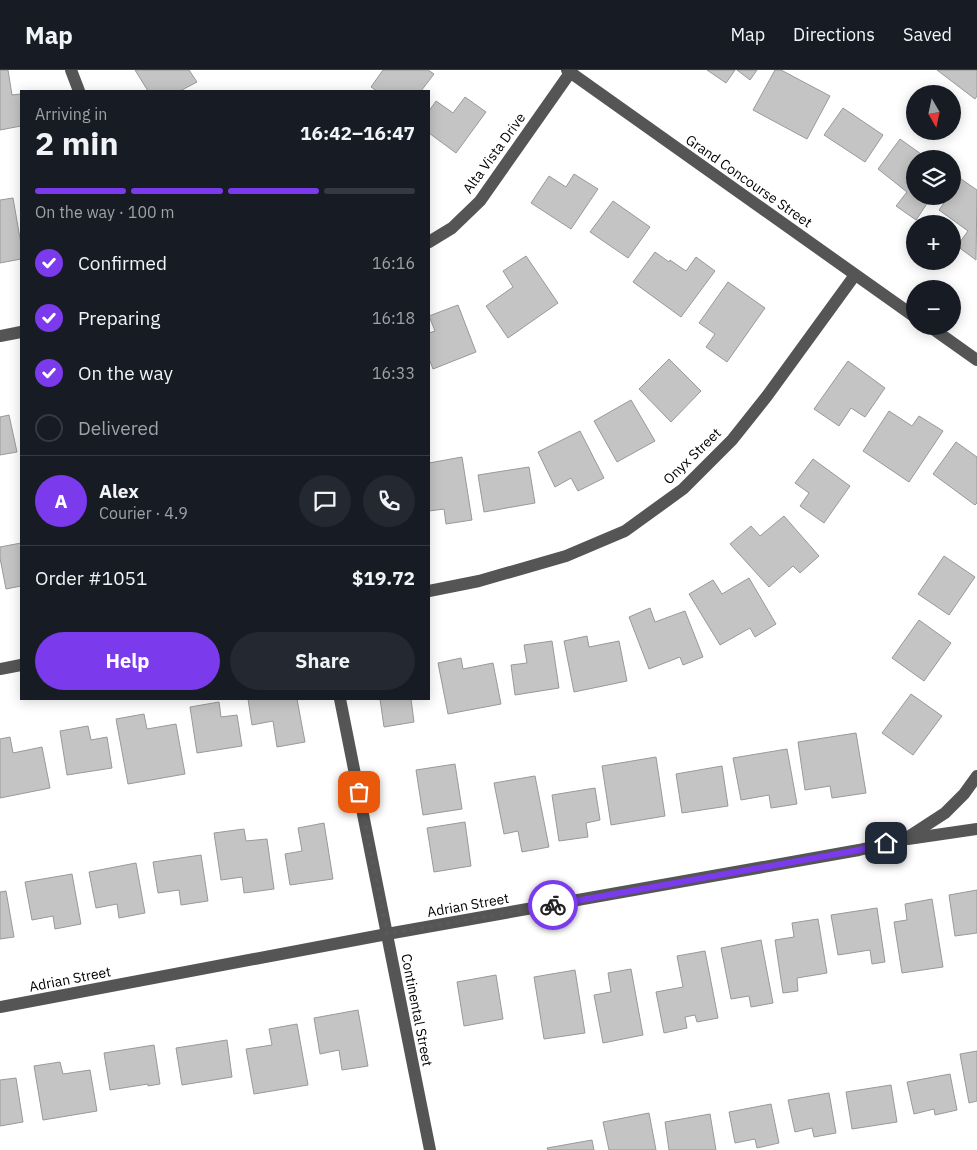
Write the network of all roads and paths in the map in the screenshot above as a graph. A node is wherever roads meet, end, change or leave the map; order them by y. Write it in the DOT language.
graph roads {
  1 [pos="71,70"];
  2 [pos="569,71"];
  3 [pos="79,90"];
  4 [pos="430,241"];
  5 [pos="855,274"];
  6 [pos="906,310"];
  7 [pos="20,332"];
  8 [pos="942,335"];
  9 [pos="0,336"];
  10 [pos="977,360"];
  11 [pos="430,591"];
  12 [pos="20,665"];
  13 [pos="0,669"];
  14 [pos="340,700"];
  15 [pos="977,776"];
  16 [pos="977,829"];
  17 [pos="906,839"];
  18 [pos="387,934"];
  19 [pos="0,1007"];
  20 [pos="430,1150"];
  1 -- 3 [label="street"];
  2 -- 4 [label="street, Alta Vista Drive"];
  2 -- 5 [label="street, Grand Concourse Street"];
  5 -- 6 [label="street, Grand Concourse Street"];
  5 -- 11 [label="street, Onyx Street"];
  7 -- 9 [label="street"];
  8 -- 10 [label="street"];
  12 -- 13 [label="street"];
  14 -- 18 [label="street, Continental Street"];
  15 -- 17 [label="street, Adrian Street"];
  16 -- 17 [label="street"];
  17 -- 18 [label="street, Adrian Street"];
  18 -- 19 [label="street, Adrian Street"];
  18 -- 20 [label="street, Continental Street"];
}
